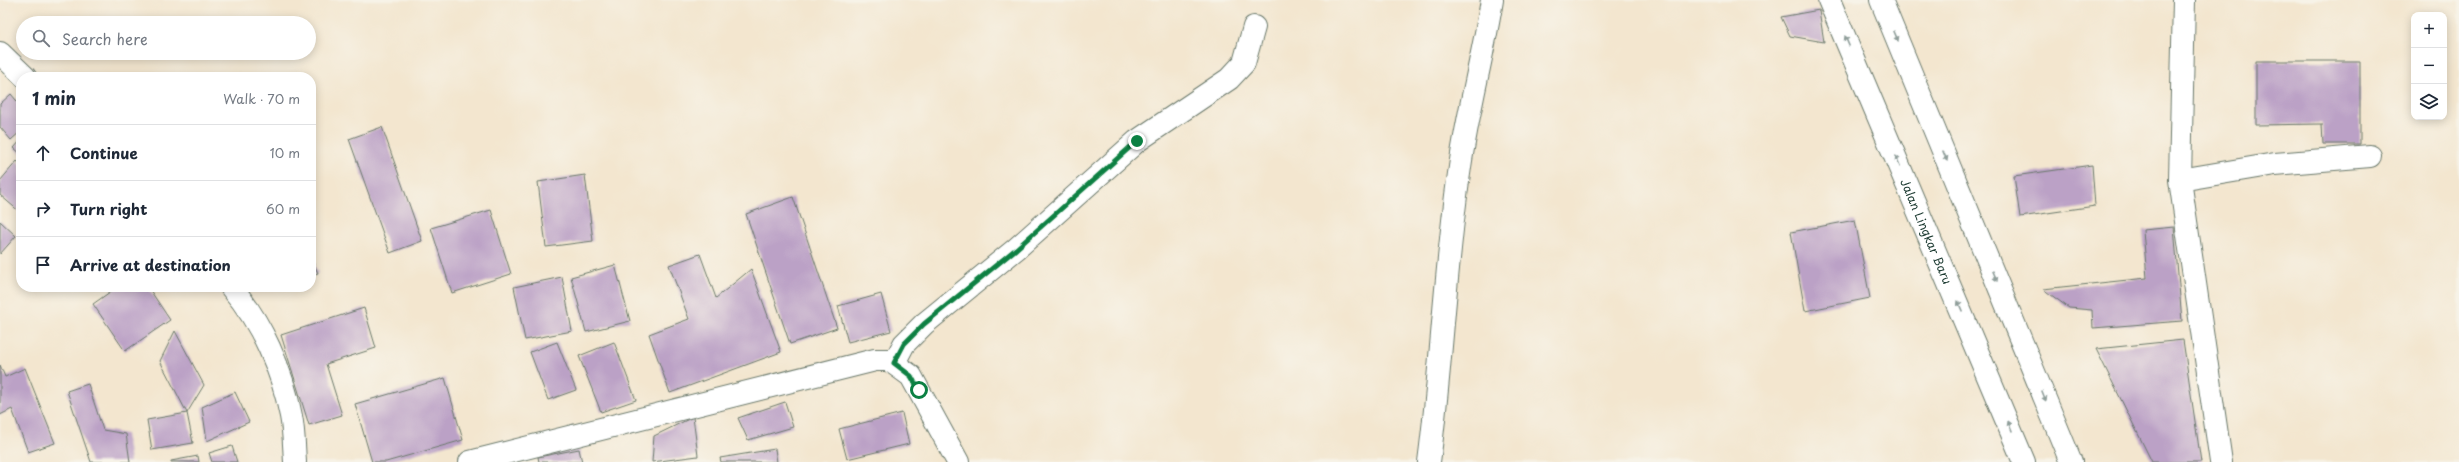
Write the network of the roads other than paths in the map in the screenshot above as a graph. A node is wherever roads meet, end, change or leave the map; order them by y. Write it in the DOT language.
graph roads {
  1 [pos="1492,0"];
  2 [pos="1829,0"];
  3 [pos="1881,0"];
  4 [pos="2184,0"];
  5 [pos="1254,27"];
  6 [pos="0,53"];
  7 [pos="20,72"];
  8 [pos="2370,156"];
  9 [pos="2180,180"];
  10 [pos="235,292"];
  11 [pos="894,363"];
  12 [pos="295,462"];
  13 [pos="470,462"];
  14 [pos="958,462"];
  15 [pos="1428,462"];
  16 [pos="2024,462"];
  17 [pos="2071,462"];
  18 [pos="2221,462"];
  1 -- 15 [label="main road"];
  16 -- 2 [label="main road, Jalan Lingkar Baru, one-way"];
  3 -- 17 [label="main road, one-way"];
  4 -- 9 [label="main road"];
  5 -- 11 [label="main road"];
  6 -- 7 [label="main road"];
  8 -- 9 [label="main road"];
  9 -- 18 [label="main road"];
  10 -- 12 [label="main road"];
  11 -- 13 [label="main road"];
  11 -- 14 [label="main road"];
}
